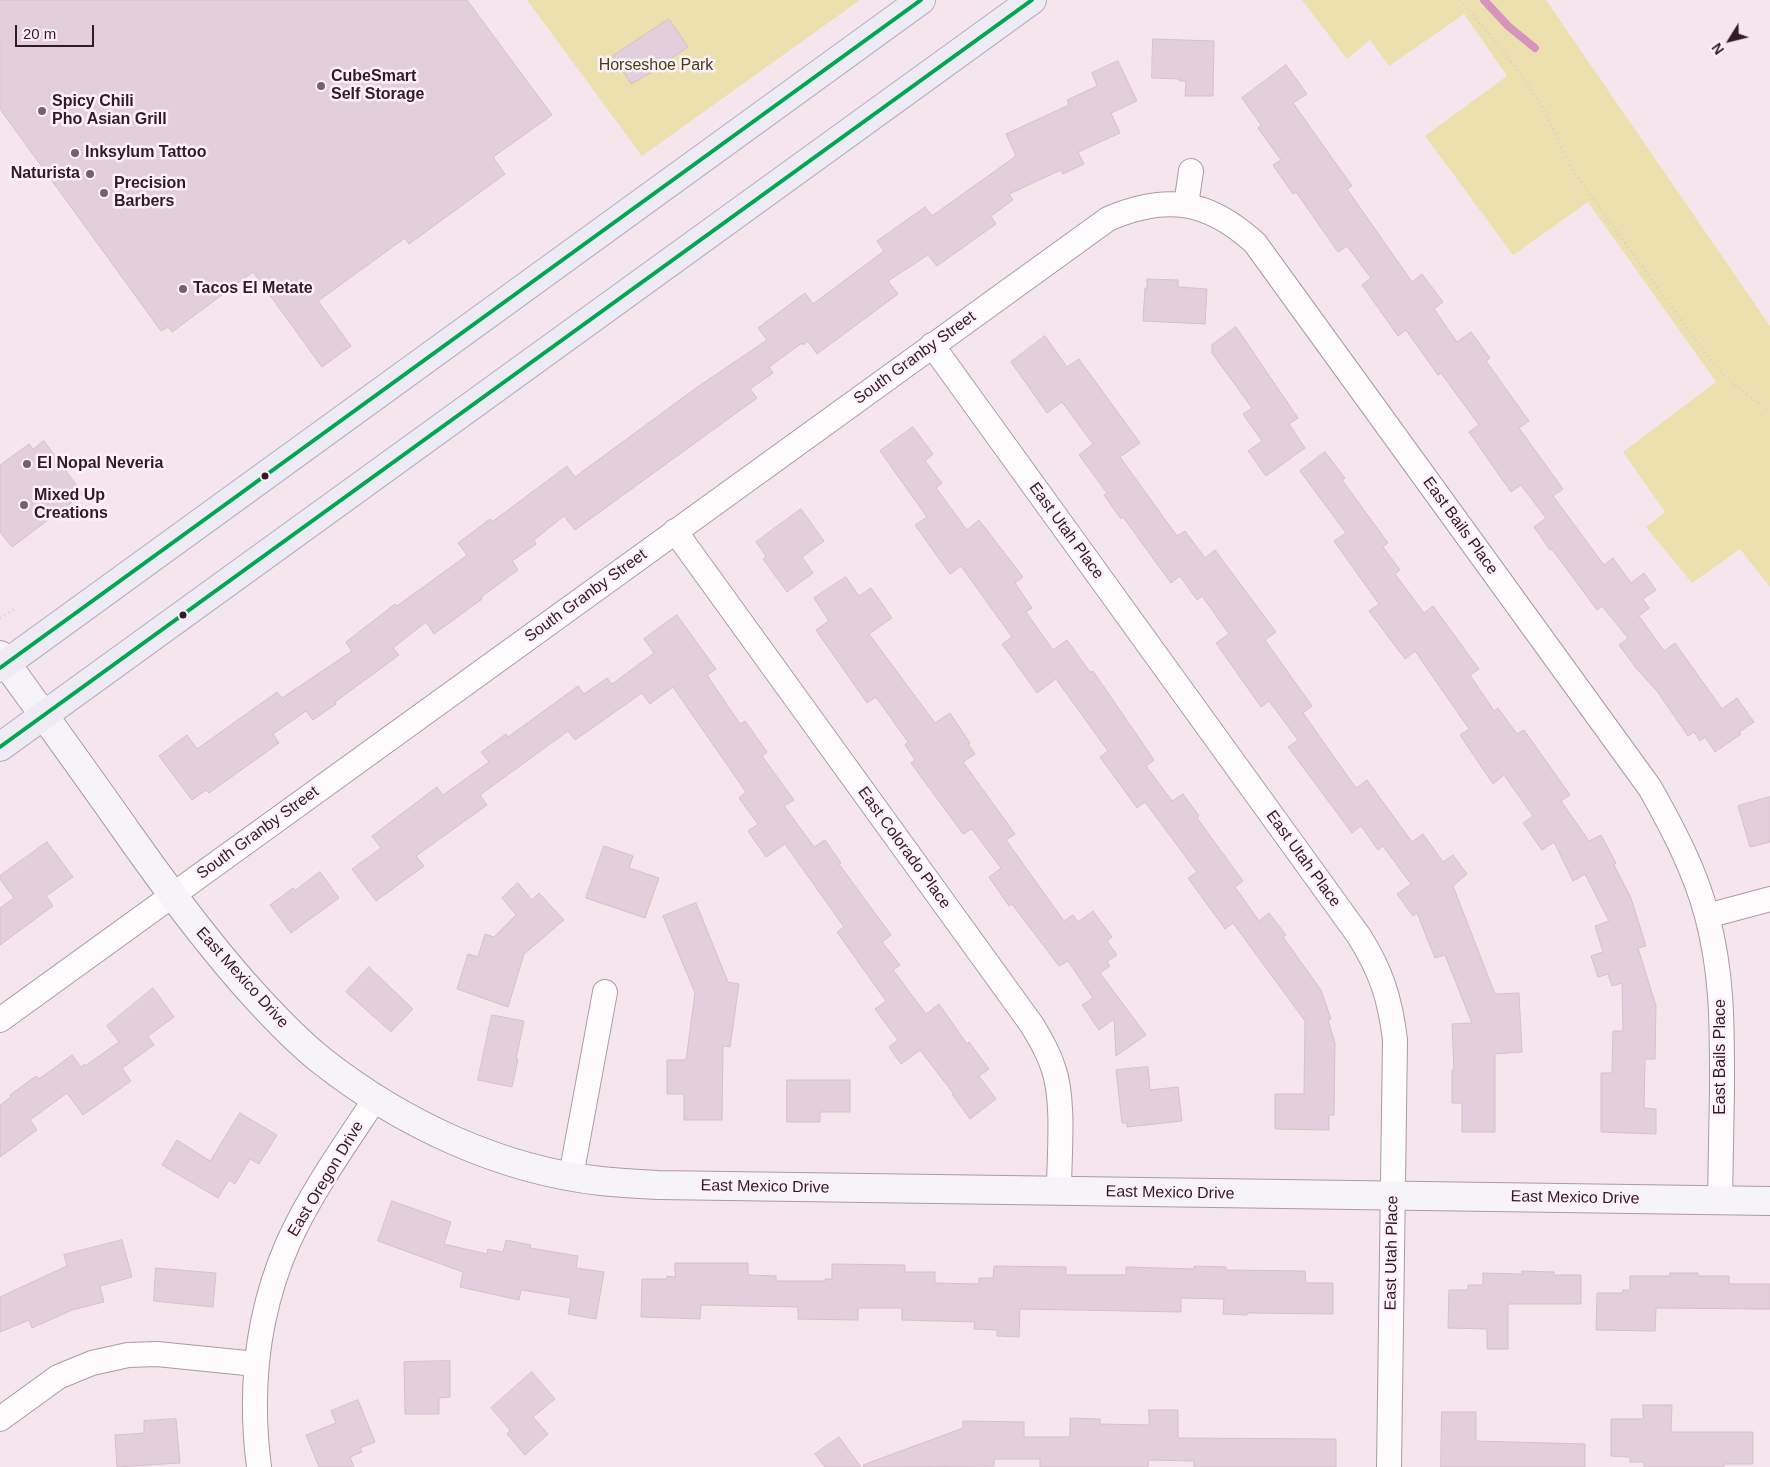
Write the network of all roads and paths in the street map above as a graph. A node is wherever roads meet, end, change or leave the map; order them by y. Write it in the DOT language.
graph roads {
  1 [pos="921,0"];
  2 [pos="1032,0"];
  3 [pos="1459,0"];
  4 [pos="1191,171"];
  5 [pos="1186,205"];
  6 [pos="932,345"];
  7 [pos="1770,410"];
  8 [pos="675,531"];
  9 [pos="14,609"];
  10 [pos="0,618"];
  11 [pos="2,662"];
  12 [pos="44,715"];
  13 [pos="0,747"];
  14 [pos="172,895"];
  15 [pos="1770,900"];
  16 [pos="1707,916"];
  17 [pos="605,992"];
  18 [pos="0,1020"];
  19 [pos="375,1099"];
  20 [pos="571,1176"];
  21 [pos="1059,1191"];
  22 [pos="1393,1196"];
  23 [pos="1720,1200"];
  24 [pos="1770,1201"];
  25 [pos="256,1364"];
  26 [pos="0,1419"];
  27 [pos="259,1467"];
  28 [pos="1389,1467"];
  1 -- 11 [label="main road"];
  2 -- 12 [label="main road"];
  3 -- 7 [label="path"];
  4 -- 5 [label="street"];
  5 -- 6 [label="street, South Granby Street"];
  5 -- 16 [label="street, East Bails Place"];
  6 -- 8 [label="street, South Granby Street"];
  6 -- 22 [label="street, East Utah Place"];
  8 -- 14 [label="street, South Granby Street"];
  8 -- 21 [label="street, East Colorado Place"];
  9 -- 10 [label="path"];
  11 -- 12 [label="street, East Mexico Drive"];
  12 -- 13 [label="main road"];
  12 -- 14 [label="street, East Mexico Drive"];
  14 -- 18 [label="street, South Granby Street"];
  14 -- 19 [label="street, East Mexico Drive"];
  15 -- 16 [label="street"];
  16 -- 23 [label="street, East Bails Place"];
  17 -- 20 [label="street"];
  19 -- 20 [label="street, East Mexico Drive"];
  19 -- 25 [label="street, East Oregon Drive"];
  20 -- 21 [label="street, East Mexico Drive"];
  21 -- 22 [label="street, East Mexico Drive"];
  22 -- 23 [label="street, East Mexico Drive"];
  22 -- 28 [label="street, East Utah Place"];
  23 -- 24 [label="street, East Mexico Drive"];
  25 -- 26 [label="street"];
  25 -- 27 [label="street, East Oregon Drive"];
}
